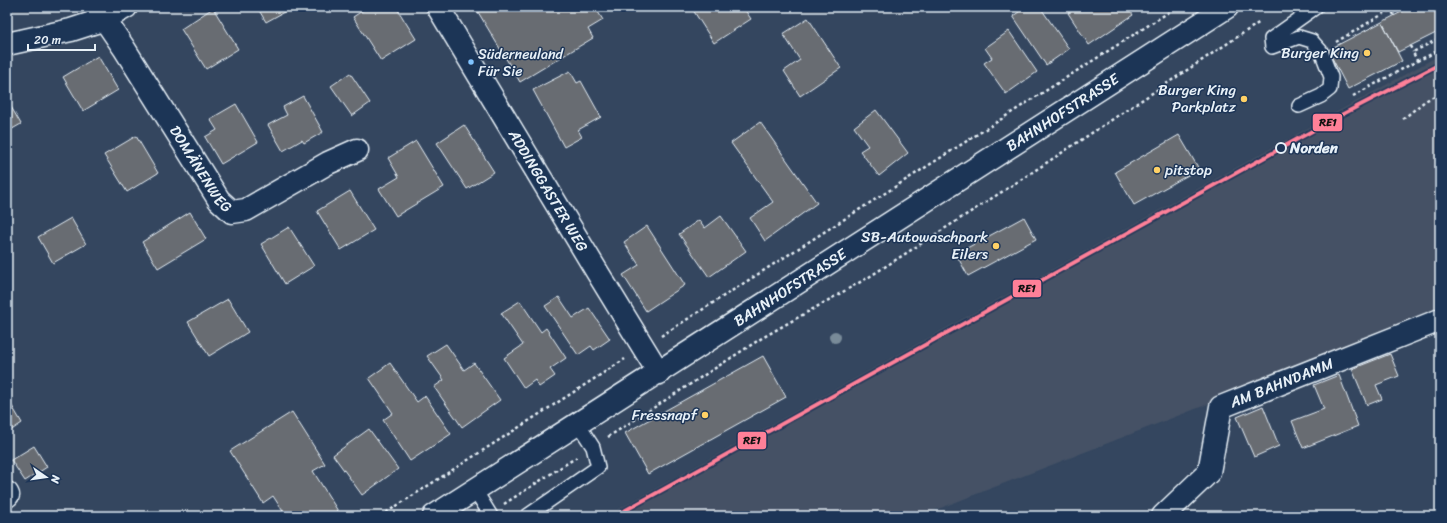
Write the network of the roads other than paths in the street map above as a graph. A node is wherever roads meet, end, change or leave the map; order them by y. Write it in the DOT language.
graph roads {
  1 [pos="126,7"];
  2 [pos="438,7"];
  3 [pos="1228,7"];
  4 [pos="1316,7"];
  5 [pos="100,13"];
  6 [pos="7,44"];
  7 [pos="1299,106"];
  8 [pos="356,150"];
  9 [pos="1440,320"];
  10 [pos="659,373"];
  11 [pos="578,424"];
  12 [pos="475,490"];
  13 [pos="7,493"];
  14 [pos="7,496"];
  15 [pos="490,514"];
  16 [pos="434,516"];
  17 [pos="527,516"];
  18 [pos="1163,516"];
  1 -- 5 [label="street"];
  2 -- 10 [label="street, ADDINGGASTER WEG"];
  3 -- 10 [label="street, BAHNHOFSTRASSE"];
  4 -- 7 [label="lane"];
  5 -- 6 [label="street"];
  5 -- 8 [label="street, DOMÄNENWEG"];
  9 -- 18 [label="street, AM BAHNDAMM"];
  10 -- 11 [label="street, BAHNHOFSTRASSE"];
  11 -- 12 [label="street, BAHNHOFSTRASSE"];
  11 -- 17 [label="lane"];
  12 -- 15 [label="lane"];
  12 -- 16 [label="street, BAHNHOFSTRASSE"];
  13 -- 14 [label="street"];
}
